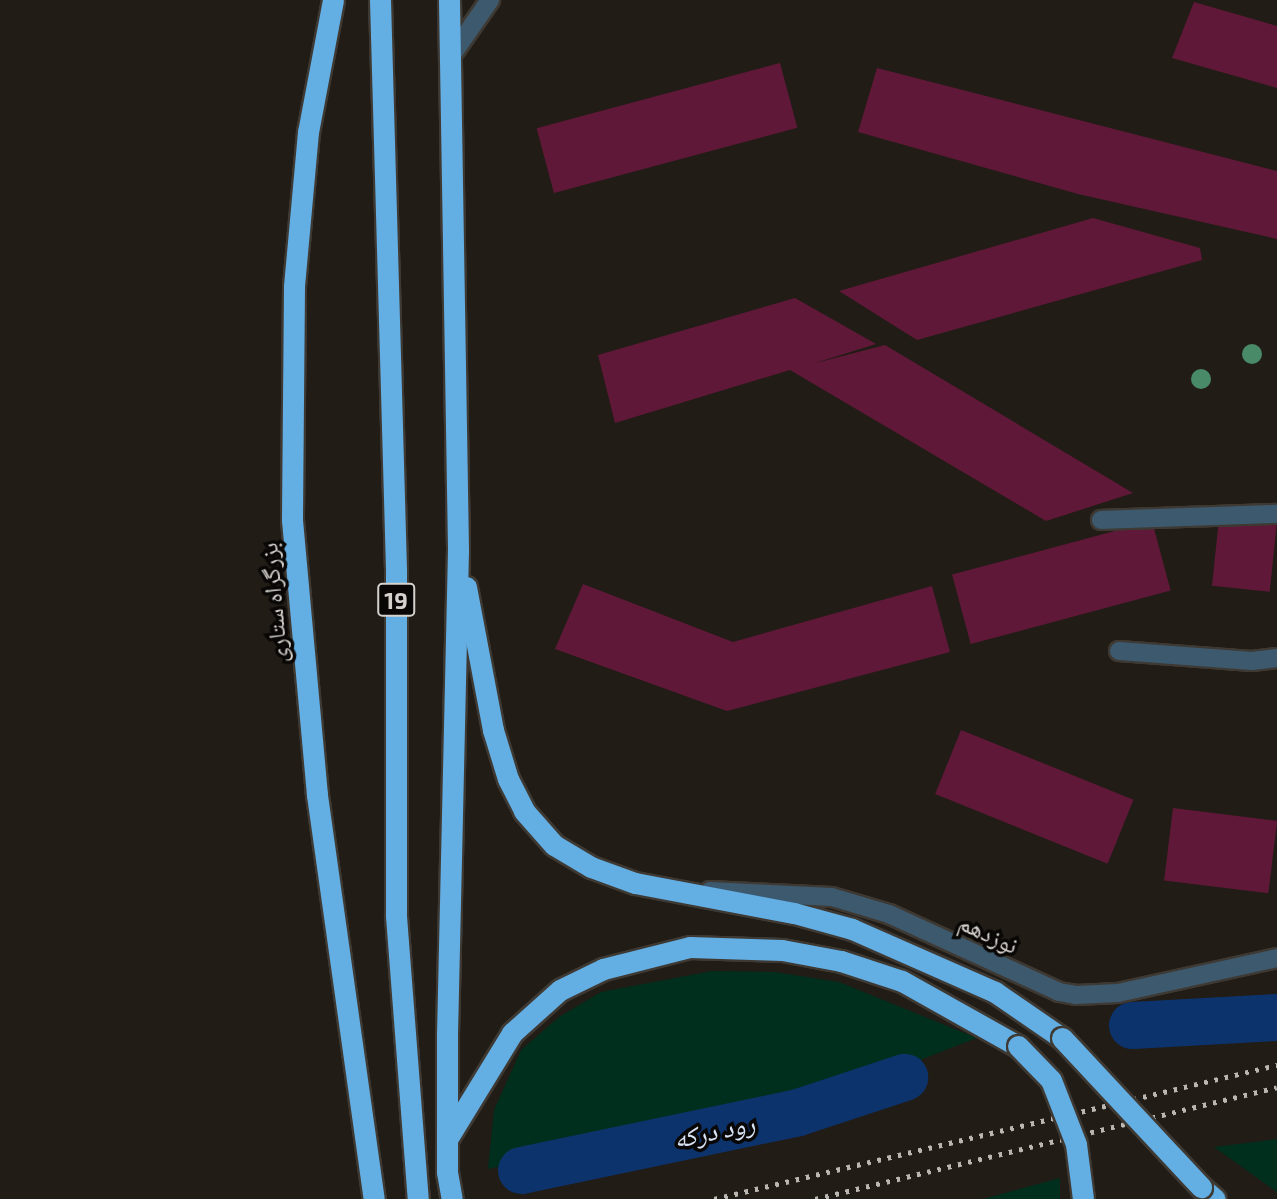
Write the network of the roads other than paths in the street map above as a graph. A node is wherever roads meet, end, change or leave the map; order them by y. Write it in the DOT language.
graph roads {
  1 [pos="333,0"];
  2 [pos="380,0"];
  3 [pos="449,0"];
  4 [pos="490,0"];
  5 [pos="449,59"];
  6 [pos="1277,514"];
  7 [pos="1101,520"];
  8 [pos="458,550"];
  9 [pos="1119,651"];
  10 [pos="1277,658"];
  11 [pos="681,891"];
  12 [pos="1277,958"];
  13 [pos="448,1137"];
  14 [pos="1208,1193"];
  15 [pos="374,1199"];
  16 [pos="418,1199"];
  17 [pos="452,1199"];
  18 [pos="1083,1199"];
  1 -- 15 [label="highway, بزرگراه ستاری"];
  2 -- 16 [label="highway, 19"];
  3 -- 5 [label="highway"];
  4 -- 5 [label="street"];
  5 -- 8 [label="highway"];
  6 -- 7 [label="street"];
  8 -- 11 [label="highway"];
  8 -- 13 [label="highway"];
  9 -- 10 [label="street"];
  11 -- 12 [label="street, نوزدهم"];
  11 -- 14 [label="highway, bridge"];
  13 -- 17 [label="highway"];
  13 -- 18 [label="highway, bridge"];
}
